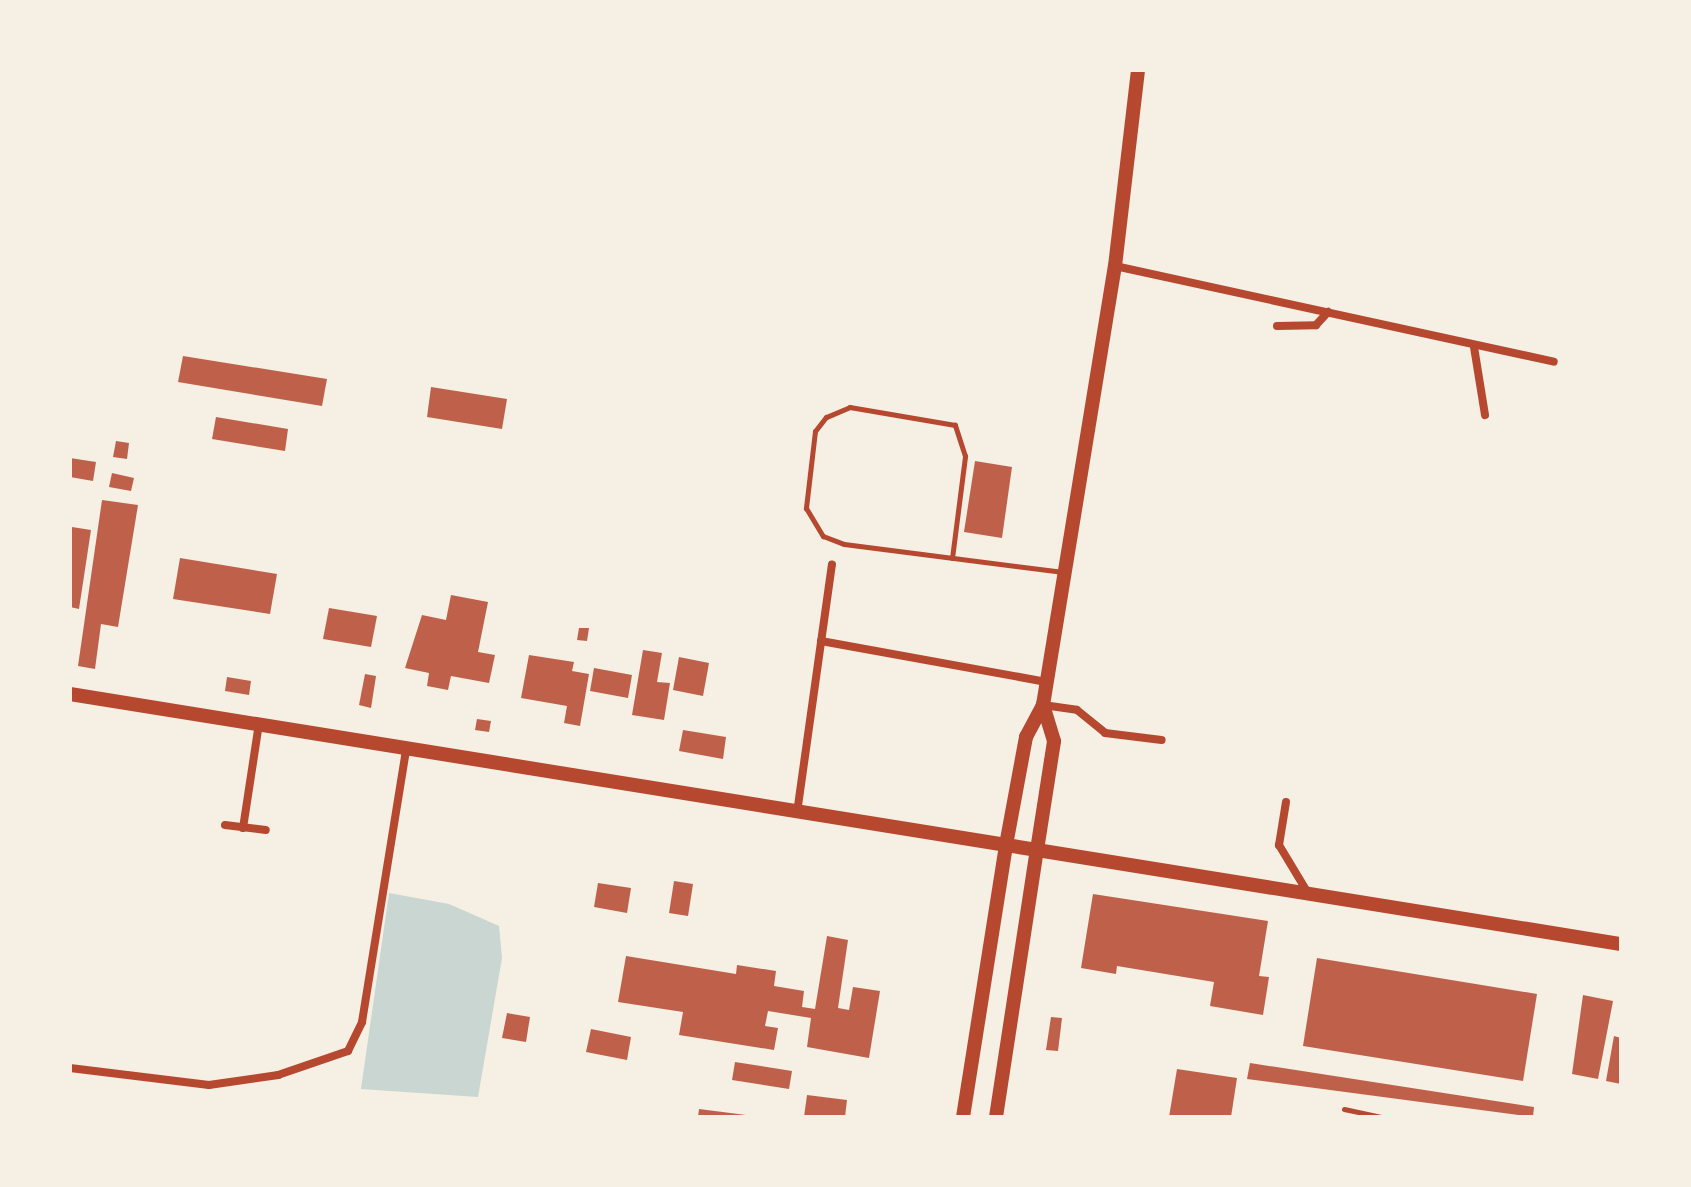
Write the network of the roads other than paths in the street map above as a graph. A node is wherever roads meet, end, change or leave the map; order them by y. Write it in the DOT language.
graph roads {
  1 [pos="1138,70"];
  2 [pos="1115,266"];
  3 [pos="1328,312"];
  4 [pos="1277,326"];
  5 [pos="1474,347"];
  6 [pos="1554,362"];
  7 [pos="1485,415"];
  8 [pos="952,558"];
  9 [pos="832,564"];
  10 [pos="1064,572"];
  11 [pos="821,641"];
  12 [pos="1046,682"];
  13 [pos="70,694"];
  14 [pos="1043,705"];
  15 [pos="259,724"];
  16 [pos="1162,740"];
  17 [pos="406,750"];
  18 [pos="1286,802"];
  19 [pos="797,813"];
  20 [pos="225,825"];
  21 [pos="243,828"];
  22 [pos="266,830"];
  23 [pos="1006,845"];
  24 [pos="1037,850"];
  25 [pos="1308,893"];
  26 [pos="1621,944"];
  27 [pos="70,1068"];
  28 [pos="1344,1109"];
  29 [pos="963,1117"];
  30 [pos="996,1117"];
  31 [pos="1382,1117"];
  1 -- 2 [label="main road"];
  2 -- 3 [label="street"];
  2 -- 10 [label="main road"];
  3 -- 4 [label="street"];
  3 -- 5 [label="street"];
  5 -- 6 [label="street"];
  5 -- 7 [label="street"];
  8 -- 8 [label="lane"];
  8 -- 10 [label="lane"];
  9 -- 11 [label="street"];
  10 -- 12 [label="main road"];
  11 -- 12 [label="street"];
  11 -- 19 [label="street"];
  12 -- 14 [label="main road"];
  13 -- 15 [label="main road"];
  14 -- 16 [label="street"];
  14 -- 23 [label="main road"];
  14 -- 24 [label="main road"];
  15 -- 17 [label="main road"];
  15 -- 21 [label="street"];
  17 -- 19 [label="main road"];
  17 -- 27 [label="street"];
  18 -- 25 [label="street"];
  19 -- 23 [label="main road"];
  20 -- 21 [label="street"];
  21 -- 22 [label="street"];
  23 -- 24 [label="main road"];
  23 -- 29 [label="main road"];
  24 -- 25 [label="main road"];
  24 -- 30 [label="main road"];
  25 -- 26 [label="main road"];
  28 -- 31 [label="lane"];
}
